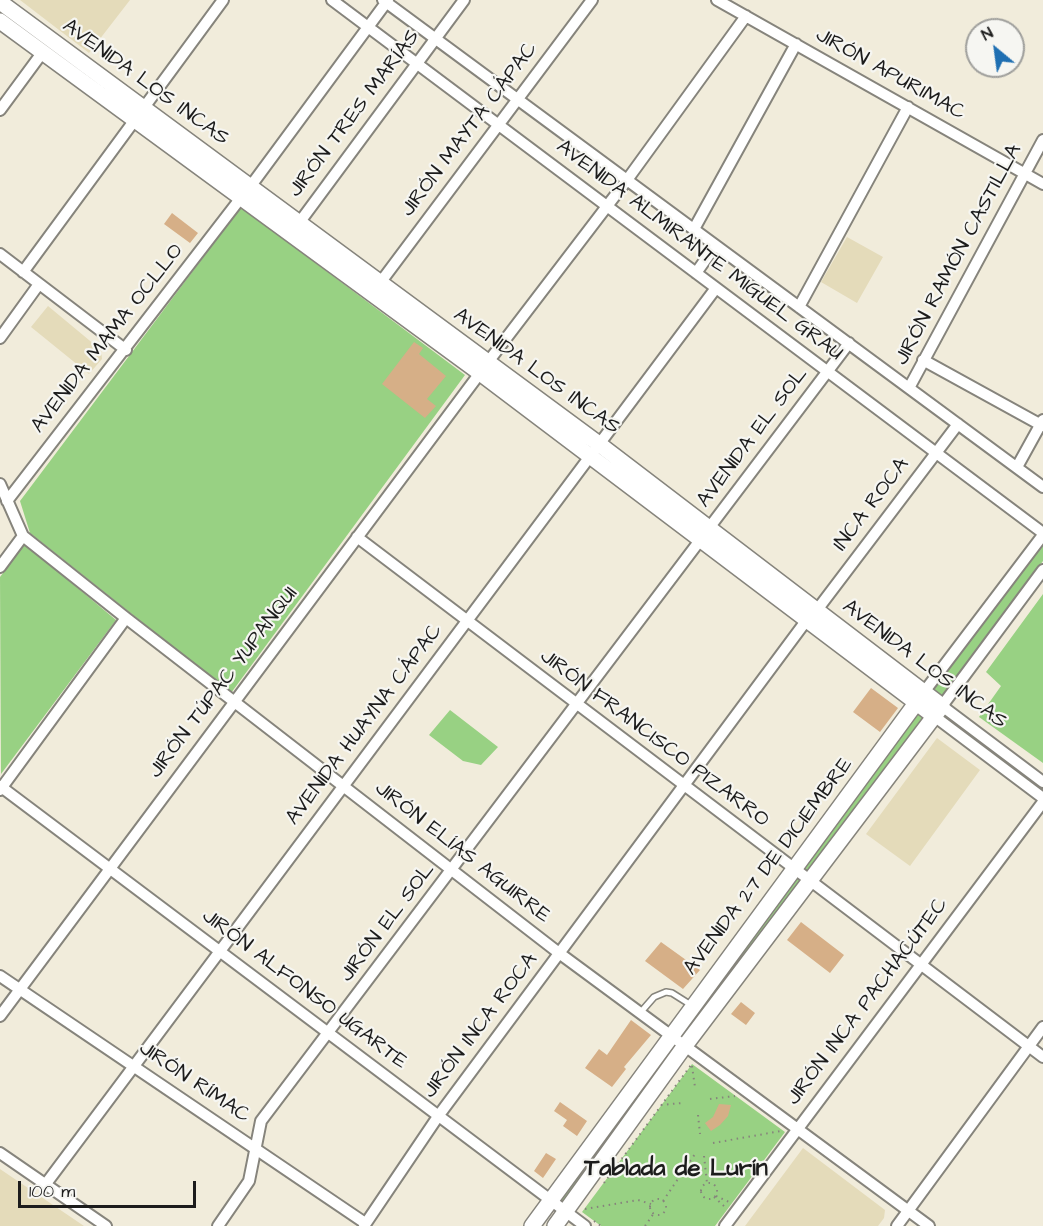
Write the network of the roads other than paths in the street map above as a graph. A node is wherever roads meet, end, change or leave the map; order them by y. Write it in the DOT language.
graph roads {
  1 [pos="223,0"];
  2 [pos="332,0"];
  3 [pos="464,0"];
  4 [pos="592,0"];
  5 [pos="717,0"];
  6 [pos="386,1"];
  7 [pos="0,3"];
  8 [pos="746,16"];
  9 [pos="0,21"];
  10 [pos="368,27"];
  11 [pos="435,38"];
  12 [pos="796,44"];
  13 [pos="42,53"];
  14 [pos="417,64"];
  15 [pos="518,99"];
  16 [pos="908,107"];
  17 [pos="144,108"];
  18 [pos="0,110"];
  19 [pos="135,121"];
  20 [pos="498,125"];
  21 [pos="1043,140"];
  22 [pos="1024,173"];
  23 [pos="627,180"];
  24 [pos="1043,184"];
  25 [pos="250,187"];
  26 [pos="240,199"];
  27 [pos="606,206"];
  28 [pos="298,223"];
  29 [pos="694,229"];
  30 [pos="715,246"];
  31 [pos="0,255"];
  32 [pos="23,272"];
  33 [pos="696,273"];
  34 [pos="380,283"];
  35 [pos="39,284"];
  36 [pos="716,288"];
  37 [pos="799,307"];
  38 [pos="0,338"];
  39 [pos="849,344"];
  40 [pos="126,350"];
  41 [pos="923,360"];
  42 [pos="484,368"];
  43 [pos="827,372"];
  44 [pos="909,388"];
  45 [pos="958,424"];
  46 [pos="1042,424"];
  47 [pos="595,450"];
  48 [pos="936,453"];
  49 [pos="1017,467"];
  50 [pos="0,484"];
  51 [pos="1043,487"];
  52 [pos="7,501"];
  53 [pos="705,534"];
  54 [pos="1043,534"];
  55 [pos="23,536"];
  56 [pos="357,537"];
  57 [pos="0,567"];
  58 [pos="1043,570"];
  59 [pos="812,616"];
  60 [pos="126,618"];
  61 [pos="467,621"];
  62 [pos="920,698"];
  63 [pos="234,702"];
  64 [pos="576,704"];
  65 [pos="938,711"];
  66 [pos="1043,782"];
  67 [pos="344,786"];
  68 [pos="683,786"];
  69 [pos="1,788"];
  70 [pos="1043,800"];
  71 [pos="110,869"];
  72 [pos="794,870"];
  73 [pos="453,871"];
  74 [pos="808,881"];
  75 [pos="220,951"];
  76 [pos="560,953"];
  77 [pos="920,965"];
  78 [pos="0,976"];
  79 [pos="20,990"];
  80 [pos="692,1006"];
  81 [pos="640,1013"];
  82 [pos="0,1016"];
  83 [pos="1043,1027"];
  84 [pos="330,1034"];
  85 [pos="670,1036"];
  86 [pos="1029,1046"];
  87 [pos="684,1047"];
  88 [pos="1043,1057"];
  89 [pos="134,1067"];
  90 [pos="439,1115"];
  91 [pos="792,1130"];
  92 [pos="255,1149"];
  93 [pos="0,1153"];
  94 [pos="45,1185"];
  95 [pos="550,1199"];
  96 [pos="565,1211"];
  97 [pos="908,1211"];
  98 [pos="364,1224"];
  99 [pos="106,1226"];
  100 [pos="218,1226"];
  101 [pos="532,1226"];
  102 [pos="555,1226"];
  103 [pos="585,1226"];
  104 [pos="725,1226"];
  105 [pos="897,1226"];
  106 [pos="928,1226"];
  1 -- 17 [label="street"];
  2 -- 10 [label="street, AVENIDA ALMIRANTE MIGUEL GRAU"];
  3 -- 11 [label="street, JIRÓN TRES MARÍAS"];
  4 -- 15 [label="street, JIRÓN MAYTA CÁPAC"];
  5 -- 8 [label="street, JIRÓN APURIMAC"];
  6 -- 10 [label="street"];
  6 -- 11 [label="street, AVENIDA ALMIRANTE MIGUEL GRAU"];
  7 -- 17 [label="street, AVENIDA LOS INCAS"];
  8 -- 12 [label="street, JIRÓN APURIMAC"];
  8 -- 23 [label="street, JIRÓN TÚPAC YUPANQUI"];
  9 -- 13 [label="street, AVENIDA LOS INCAS"];
  10 -- 14 [label="street, AVENIDA ALMIRANTE MIGUEL GRAU"];
  10 -- 25 [label="street"];
  11 -- 14 [label="street, JIRÓN TRES MARÍAS"];
  11 -- 15 [label="street, AVENIDA ALMIRANTE MIGUEL GRAU"];
  12 -- 16 [label="street, JIRÓN APURIMAC"];
  12 -- 29 [label="street"];
  13 -- 18 [label="street"];
  13 -- 19 [label="street, AVENIDA LOS INCAS"];
  14 -- 20 [label="street, AVENIDA ALMIRANTE MIGUEL GRAU"];
  14 -- 28 [label="street, JIRÓN TRES MARÍAS"];
  15 -- 20 [label="street, JIRÓN MAYTA CÁPAC"];
  15 -- 23 [label="street, AVENIDA ALMIRANTE MIGUEL GRAU"];
  16 -- 22 [label="street, JIRÓN APURIMAC"];
  16 -- 37 [label="street"];
  17 -- 19 [label="street"];
  17 -- 25 [label="street, AVENIDA LOS INCAS"];
  19 -- 26 [label="street, AVENIDA LOS INCAS"];
  19 -- 32 [label="street"];
  20 -- 27 [label="street, AVENIDA ALMIRANTE MIGUEL GRAU"];
  20 -- 34 [label="street, JIRÓN MAYTA CÁPAC"];
  21 -- 22 [label="street, JIRÓN RAMÓN CASTILLA"];
  22 -- 24 [label="street, JIRÓN APURIMAC"];
  22 -- 41 [label="street, JIRÓN RAMÓN CASTILLA"];
  23 -- 27 [label="street, JIRÓN TÚPAC YUPANQUI"];
  23 -- 29 [label="street, AVENIDA ALMIRANTE MIGUEL GRAU"];
  25 -- 28 [label="street, AVENIDA LOS INCAS"];
  26 -- 40 [label="street, AVENIDA MAMA OCLLO"];
  26 -- 42 [label="street, AVENIDA LOS INCAS"];
  27 -- 33 [label="street, AVENIDA ALMIRANTE MIGUEL GRAU"];
  27 -- 42 [label="street, JIRÓN TÚPAC YUPANQUI"];
  28 -- 34 [label="street, AVENIDA LOS INCAS"];
  29 -- 30 [label="street, AVENIDA ALMIRANTE MIGUEL GRAU"];
  30 -- 33 [label="street"];
  30 -- 37 [label="street, AVENIDA ALMIRANTE MIGUEL GRAU"];
  31 -- 32 [label="street"];
  32 -- 35 [label="street"];
  33 -- 36 [label="street, AVENIDA ALMIRANTE MIGUEL GRAU"];
  34 -- 42 [label="street, AVENIDA LOS INCAS"];
  35 -- 38 [label="street"];
  35 -- 40 [label="street"];
  36 -- 43 [label="street, AVENIDA ALMIRANTE MIGUEL GRAU"];
  36 -- 47 [label="street, AVENIDA HUAYNA CÁPAC"];
  37 -- 39 [label="street, AVENIDA ALMIRANTE MIGUEL GRAU"];
  39 -- 43 [label="street, AVENIDA EL SOL"];
  39 -- 44 [label="street, AVENIDA ALMIRANTE MIGUEL GRAU"];
  40 -- 52 [label="street, AVENIDA MAMA OCLLO"];
  41 -- 44 [label="street, JIRÓN RAMÓN CASTILLA"];
  41 -- 46 [label="street"];
  42 -- 47 [label="street, AVENIDA LOS INCAS"];
  42 -- 56 [label="street, JIRÓN TÚPAC YUPANQUI"];
  43 -- 48 [label="street, AVENIDA ALMIRANTE MIGUEL GRAU"];
  43 -- 53 [label="street, AVENIDA EL SOL"];
  44 -- 45 [label="street, AVENIDA ALMIRANTE MIGUEL GRAU"];
  45 -- 48 [label="street, INCA ROCA"];
  45 -- 49 [label="street, AVENIDA ALMIRANTE MIGUEL GRAU"];
  46 -- 49 [label="street"];
  47 -- 53 [label="street, AVENIDA LOS INCAS"];
  47 -- 61 [label="street, AVENIDA HUAYNA CÁPAC"];
  48 -- 54 [label="street, AVENIDA ALMIRANTE MIGUEL GRAU"];
  48 -- 59 [label="street, INCA ROCA"];
  49 -- 51 [label="street, AVENIDA ALMIRANTE MIGUEL GRAU"];
  50 -- 52 [label="street, JIRÓN ELÍAS AGUIRRE"];
  52 -- 55 [label="street, JIRÓN ELÍAS AGUIRRE"];
  53 -- 59 [label="street, AVENIDA LOS INCAS"];
  53 -- 64 [label="street, JIRÓN EL SOL"];
  54 -- 62 [label="street, AVENIDA 27 DE DICIEMBRE"];
  55 -- 57 [label="street"];
  55 -- 60 [label="street, JIRÓN ELÍAS AGUIRRE"];
  56 -- 61 [label="street, JIRÓN FRANCISCO PIZARRO"];
  56 -- 63 [label="street, JIRÓN TÚPAC YUPANQUI"];
  58 -- 65 [label="street, AVENIDA 27 DE DICIEMBRE"];
  59 -- 62 [label="street, AVENIDA LOS INCAS"];
  59 -- 68 [label="street, JIRÓN INCA ROCA"];
  60 -- 63 [label="street, JIRÓN ELÍAS AGUIRRE"];
  60 -- 69 [label="street"];
  61 -- 64 [label="street, JIRÓN FRANCISCO PIZARRO"];
  61 -- 67 [label="street, AVENIDA HUAYNA CÁPAC"];
  62 -- 65 [label="street, AVENIDA LOS INCAS"];
  62 -- 72 [label="street, AVENIDA 27 DE DICIEMBRE"];
  63 -- 67 [label="street, JIRÓN ELÍAS AGUIRRE"];
  63 -- 71 [label="street, JIRÓN TÚPAC YUPANQUI"];
  64 -- 68 [label="street, JIRÓN FRANCISCO PIZARRO"];
  64 -- 73 [label="street, JIRÓN EL SOL"];
  65 -- 66 [label="street, AVENIDA LOS INCAS"];
  65 -- 70 [label="street, AVENIDA LOS INCAS"];
  65 -- 74 [label="street, AVENIDA 27 DE DICIEMBRE"];
  67 -- 73 [label="street, JIRÓN ELÍAS AGUIRRE"];
  67 -- 75 [label="street, AVENIDA HUAYNA CÁPAC"];
  68 -- 72 [label="street, JIRÓN FRANCISCO PIZARRO"];
  68 -- 76 [label="street, JIRÓN INCA ROCA"];
  69 -- 71 [label="street, JIRÓN ALFONSO UGARTE"];
  70 -- 77 [label="street, JIRÓN INCA PACHACÚTEC"];
  71 -- 75 [label="street, JIRÓN ALFONSO UGARTE"];
  71 -- 79 [label="street, JIRÓN TÚPAC YUPANQUI"];
  72 -- 74 [label="street, JIRÓN FRANCISCO PIZARRO"];
  72 -- 80 [label="street, AVENIDA 27 DE DICIEMBRE"];
  73 -- 76 [label="street, JIRÓN ELÍAS AGUIRRE"];
  73 -- 84 [label="street, JIRÓN EL SOL"];
  74 -- 77 [label="street, JIRÓN FRANCISCO PIZARRO"];
  74 -- 87 [label="street, AVENIDA 27 DE DICIEMBRE"];
  75 -- 84 [label="street, JIRÓN ALFONSO UGARTE"];
  75 -- 89 [label="street, AVENIDA HUAYNA CÁPAC"];
  76 -- 81 [label="street, JIRÓN ELÍAS AGUIRRE"];
  76 -- 90 [label="street, JIRÓN INCA ROCA"];
  77 -- 86 [label="street, JIRÓN FRANCISCO PIZARRO"];
  77 -- 91 [label="street, JIRÓN INCA PACHACÚTEC"];
  78 -- 79 [label="street, JIRÓN RÍMAC"];
  79 -- 82 [label="street, JIRÓN TÚPAC YUPANQUI"];
  79 -- 89 [label="street, JIRÓN RÍMAC"];
  80 -- 81 [label="lane"];
  80 -- 85 [label="street, AVENIDA 27 DE DICIEMBRE"];
  81 -- 85 [label="street, JIRÓN ELÍAS AGUIRRE"];
  83 -- 86 [label="street"];
  84 -- 90 [label="street, JIRÓN ALFONSO UGARTE"];
  84 -- 92 [label="street, JIRÓN EL SOL"];
  85 -- 87 [label="street, JIRÓN ELÍAS AGUIRRE"];
  85 -- 95 [label="street, AVENIDA 27 DE DICIEMBRE"];
  86 -- 88 [label="street, JIRÓN FRANCISCO PIZARRO"];
  86 -- 97 [label="street"];
  87 -- 91 [label="street, JIRÓN ELÍAS AGUIRRE"];
  87 -- 96 [label="street, AVENIDA 27 DE DICIEMBRE"];
  89 -- 92 [label="street, JIRÓN RÍMAC"];
  89 -- 94 [label="street, AVENIDA HUAYNA CÁPAC"];
  90 -- 95 [label="street, JIRÓN ALFONSO UGARTE"];
  90 -- 98 [label="street, JIRÓN INCA ROCA"];
  91 -- 97 [label="street, JIRÓN ELÍAS AGUIRRE"];
  91 -- 104 [label="street, JIRÓN INCA PACHACÚTEC"];
  92 -- 98 [label="street, JIRÓN RÍMAC"];
  92 -- 100 [label="street, JIRÓN EL SOL"];
  93 -- 94 [label="street"];
  94 -- 99 [label="street"];
  95 -- 96 [label="street, JIRÓN ALFONSO UGARTE"];
  95 -- 101 [label="street, AVENIDA 27 DE DICIEMBRE"];
  96 -- 102 [label="street, AVENIDA 27 DE DICIEMBRE"];
  96 -- 103 [label="street, JIRÓN ALFONSO UGARTE"];
  97 -- 105 [label="street"];
  97 -- 106 [label="street, JIRÓN ELÍAS AGUIRRE"];
}
